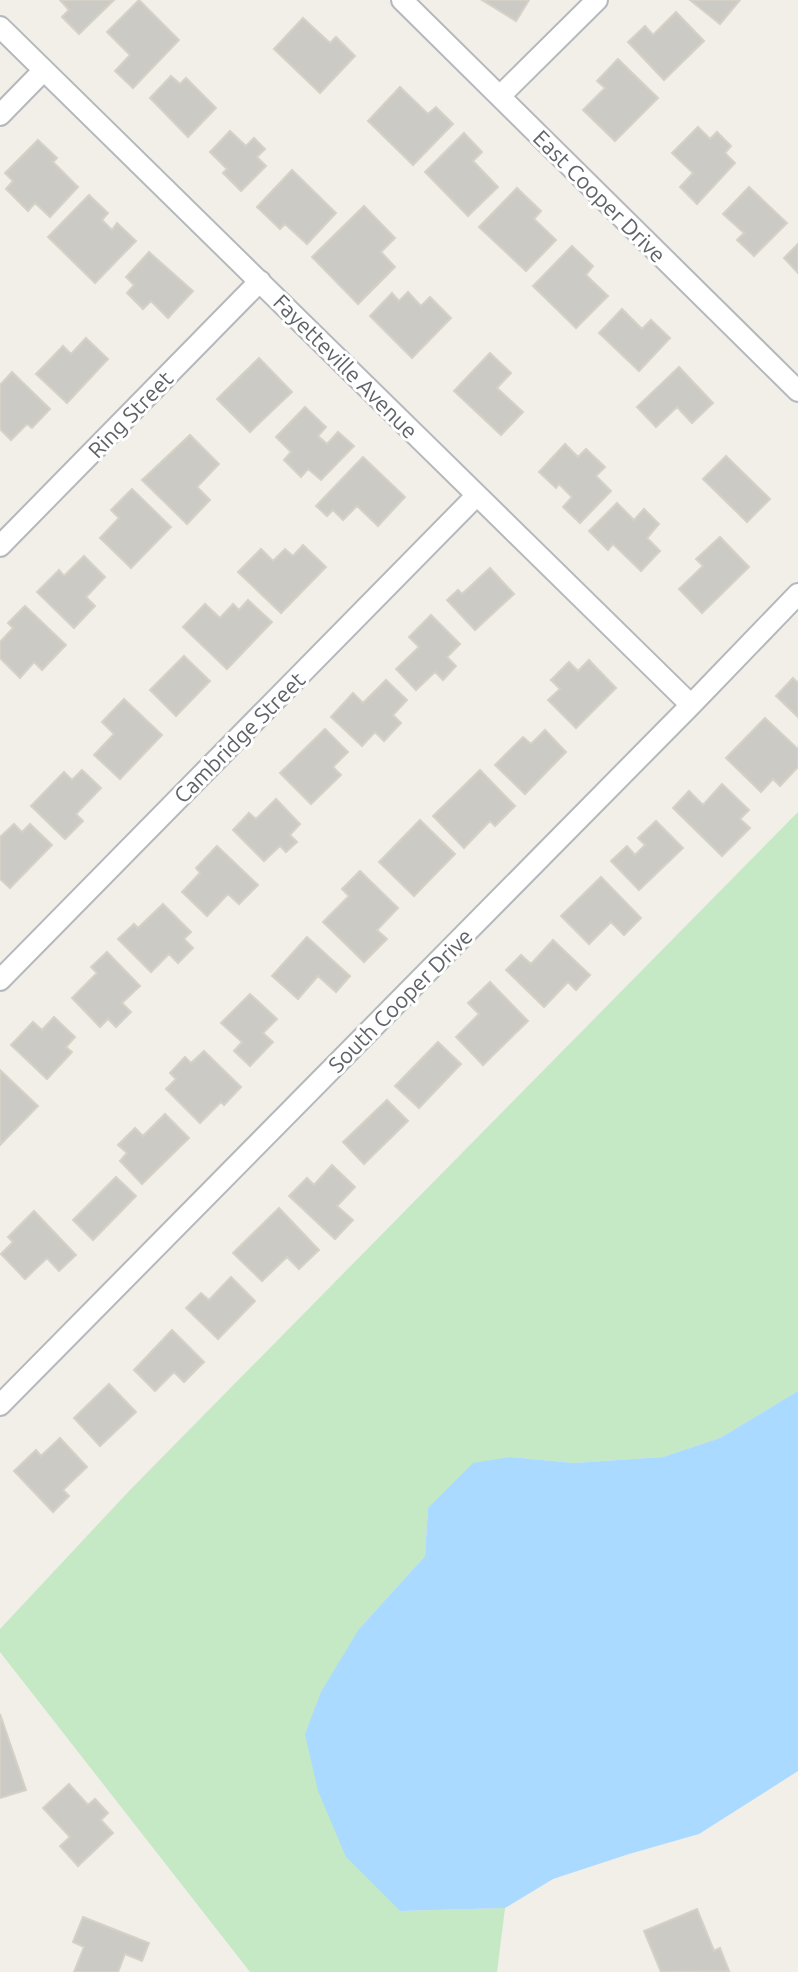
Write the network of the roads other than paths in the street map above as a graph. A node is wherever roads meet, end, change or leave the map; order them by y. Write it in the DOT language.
graph roads {
  1 [pos="402,0"];
  2 [pos="597,0"];
  3 [pos="0,27"];
  4 [pos="43,71"];
  5 [pos="500,96"];
  6 [pos="0,115"];
  7 [pos="260,281"];
  8 [pos="798,391"];
  9 [pos="477,495"];
  10 [pos="0,546"];
  11 [pos="798,594"];
  12 [pos="691,705"];
  13 [pos="0,980"];
  14 [pos="0,1405"];
  1 -- 5 [label="street, East Cooper Drive"];
  2 -- 5 [label="street"];
  3 -- 4 [label="street, Fayetteville Avenue"];
  4 -- 6 [label="street"];
  4 -- 7 [label="street, Fayetteville Avenue"];
  5 -- 8 [label="street, East Cooper Drive"];
  7 -- 9 [label="street, Fayetteville Avenue"];
  7 -- 10 [label="street, Ring Street"];
  9 -- 12 [label="street, Fayetteville Avenue"];
  9 -- 13 [label="street, Cambridge Street"];
  11 -- 12 [label="street, South Cooper Drive"];
  12 -- 14 [label="street, South Cooper Drive"];
}
